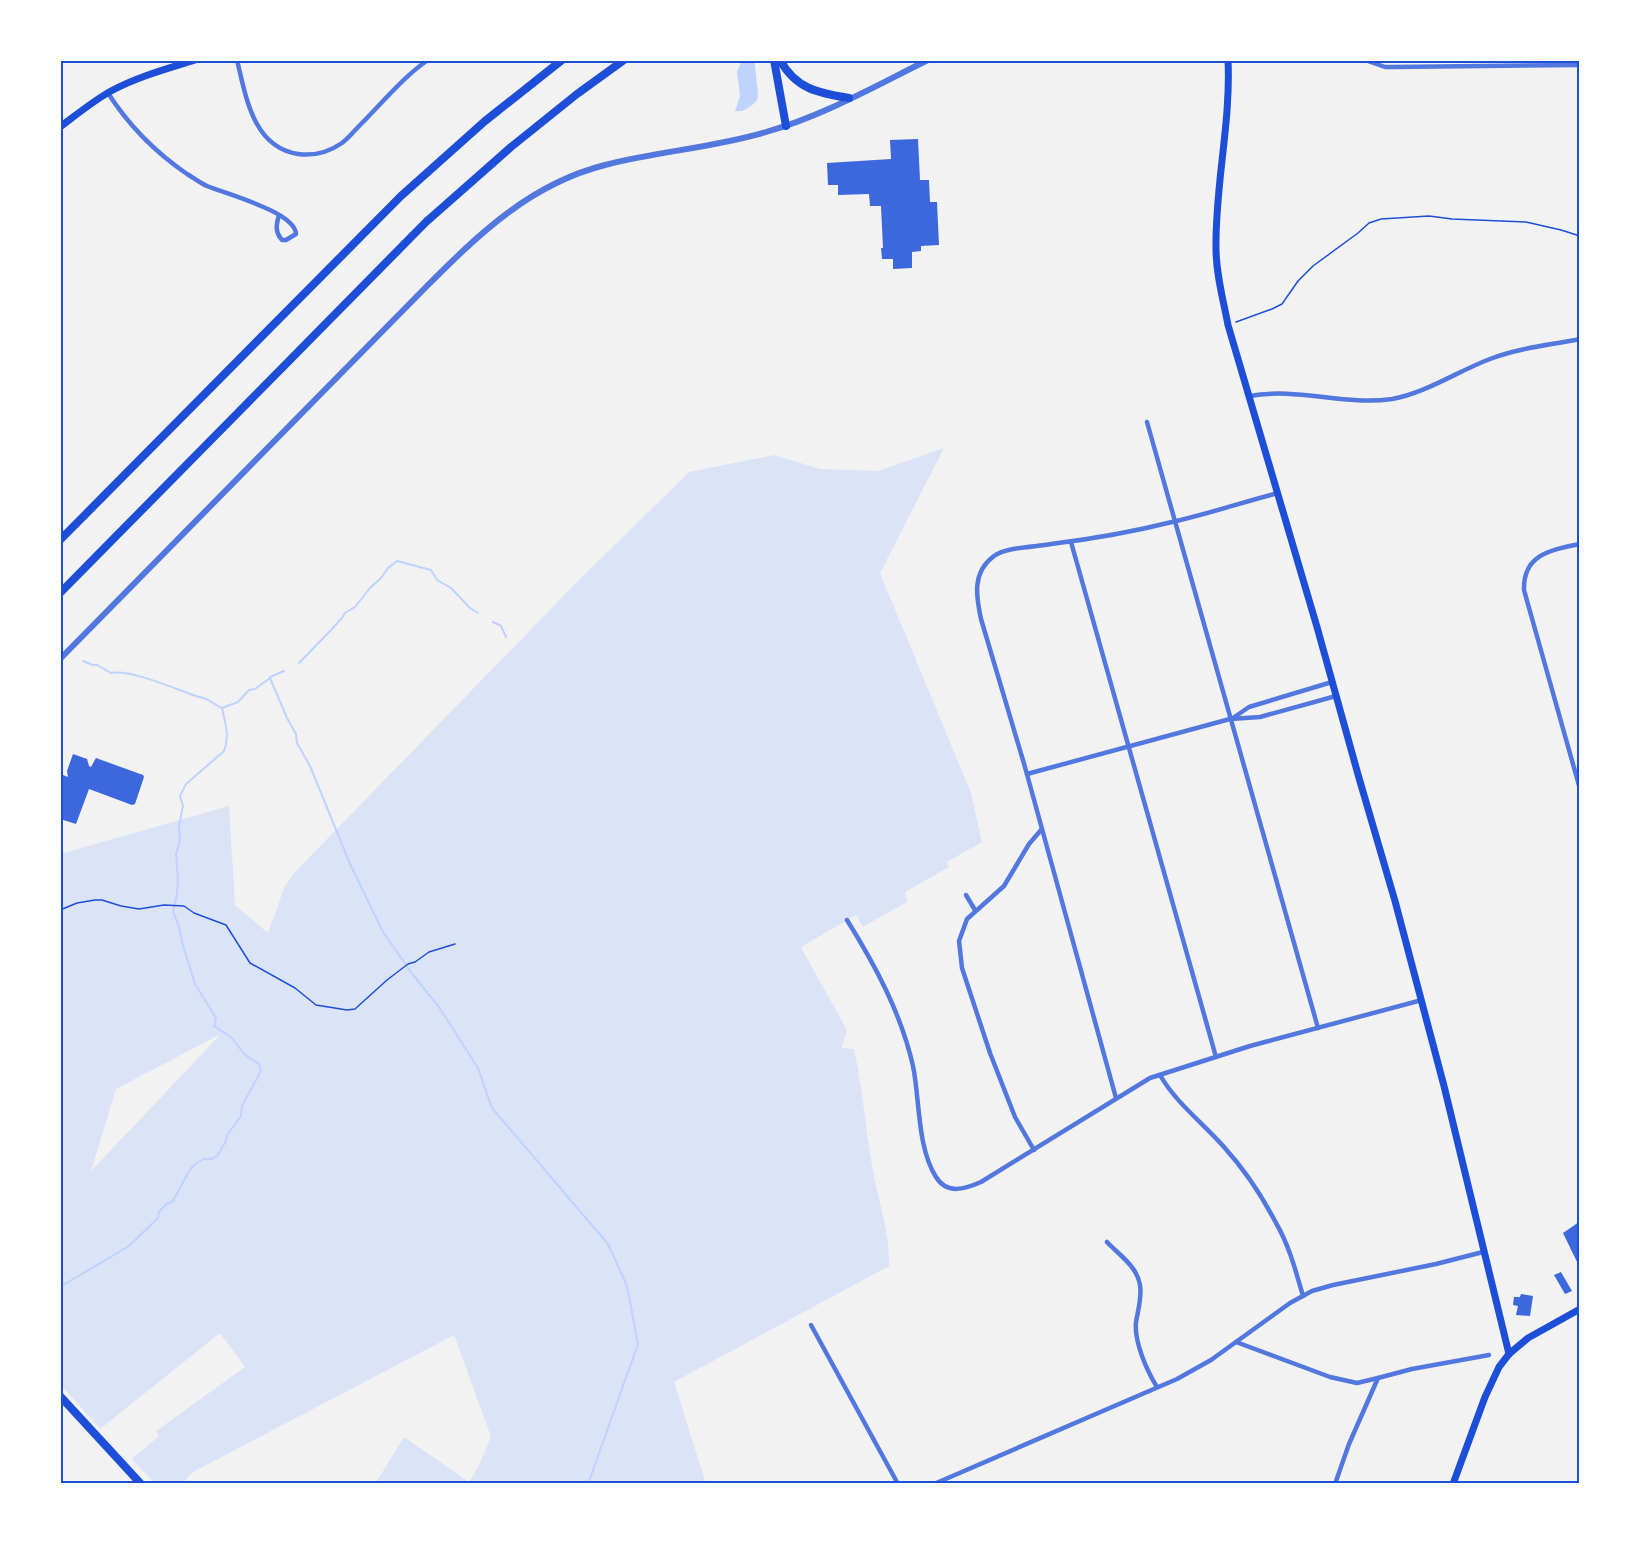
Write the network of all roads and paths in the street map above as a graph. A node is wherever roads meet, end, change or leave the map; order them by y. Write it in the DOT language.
graph roads {
  1 [pos="195,60"];
  2 [pos="237,60"];
  3 [pos="428,60"];
  4 [pos="562,60"];
  5 [pos="624,60"];
  6 [pos="774,60"];
  7 [pos="780,60"];
  8 [pos="928,60"];
  9 [pos="1228,60"];
  10 [pos="1365,60"];
  11 [pos="1580,65"];
  12 [pos="108,93"];
  13 [pos="849,98"];
  14 [pos="786,126"];
  15 [pos="60,127"];
  16 [pos="279,215"];
  17 [pos="1580,236"];
  18 [pos="1228,325"];
  19 [pos="1580,339"];
  20 [pos="1250,396"];
  21 [pos="1148,422"];
  22 [pos="1278,492"];
  23 [pos="1175,522"];
  24 [pos="60,540"];
  25 [pos="1071,542"];
  26 [pos="1580,544"];
  27 [pos="60,593"];
  28 [pos="60,659"];
  29 [pos="1332,682"];
  30 [pos="1336,696"];
  31 [pos="1230,719"];
  32 [pos="1129,747"];
  33 [pos="1027,774"];
  34 [pos="1580,789"];
  35 [pos="1041,830"];
  36 [pos="966,895"];
  37 [pos="60,910"];
  38 [pos="975,910"];
  39 [pos="847,920"];
  40 [pos="454,944"];
  41 [pos="1422,1000"];
  42 [pos="1318,1028"];
  43 [pos="1216,1057"];
  44 [pos="1160,1075"];
  45 [pos="1116,1098"];
  46 [pos="1034,1150"];
  47 [pos="1107,1242"];
  48 [pos="1484,1252"];
  49 [pos="1303,1296"];
  50 [pos="1580,1309"];
  51 [pos="811,1325"];
  52 [pos="1236,1342"];
  53 [pos="1509,1354"];
  54 [pos="1489,1355"];
  55 [pos="1378,1378"];
  56 [pos="1158,1387"];
  57 [pos="60,1396"];
  58 [pos="141,1484"];
  59 [pos="898,1484"];
  60 [pos="934,1484"];
  61 [pos="1335,1484"];
  62 [pos="1453,1484"];
  1 -- 12 [label="main road"];
  2 -- 3 [label="street"];
  4 -- 24 [label="highway"];
  5 -- 27 [label="highway"];
  6 -- 14 [label="highway"];
  7 -- 13 [label="highway"];
  8 -- 13 [label="street"];
  9 -- 18 [label="main road"];
  10 -- 11 [label="street"];
  12 -- 15 [label="main road"];
  12 -- 16 [label="street"];
  13 -- 14 [label="street"];
  14 -- 28 [label="street"];
  16 -- 16 [label="street"];
  17 -- 18 [label="path"];
  18 -- 20 [label="main road"];
  19 -- 20 [label="street"];
  20 -- 22 [label="main road"];
  21 -- 23 [label="street"];
  22 -- 23 [label="street"];
  22 -- 29 [label="main road"];
  23 -- 25 [label="street"];
  23 -- 31 [label="street"];
  25 -- 32 [label="street"];
  25 -- 33 [label="street"];
  26 -- 34 [label="street"];
  29 -- 30 [label="main road"];
  29 -- 31 [label="street"];
  30 -- 31 [label="street"];
  30 -- 41 [label="main road"];
  31 -- 32 [label="street"];
  31 -- 42 [label="street"];
  32 -- 33 [label="street"];
  32 -- 43 [label="street"];
  33 -- 35 [label="street"];
  35 -- 38 [label="street"];
  35 -- 45 [label="street"];
  36 -- 38 [label="street"];
  37 -- 40 [label="path"];
  38 -- 46 [label="street"];
  39 -- 46 [label="street"];
  41 -- 42 [label="street"];
  41 -- 48 [label="main road"];
  42 -- 43 [label="street"];
  43 -- 44 [label="street"];
  44 -- 45 [label="street"];
  44 -- 49 [label="street"];
  45 -- 46 [label="street"];
  47 -- 56 [label="street"];
  48 -- 49 [label="street"];
  48 -- 53 [label="main road"];
  49 -- 52 [label="street"];
  50 -- 53 [label="main road"];
  51 -- 59 [label="street"];
  52 -- 55 [label="street"];
  52 -- 56 [label="street"];
  53 -- 62 [label="main road"];
  54 -- 55 [label="street"];
  55 -- 61 [label="street"];
  56 -- 60 [label="street"];
  57 -- 58 [label="main road"];
}
